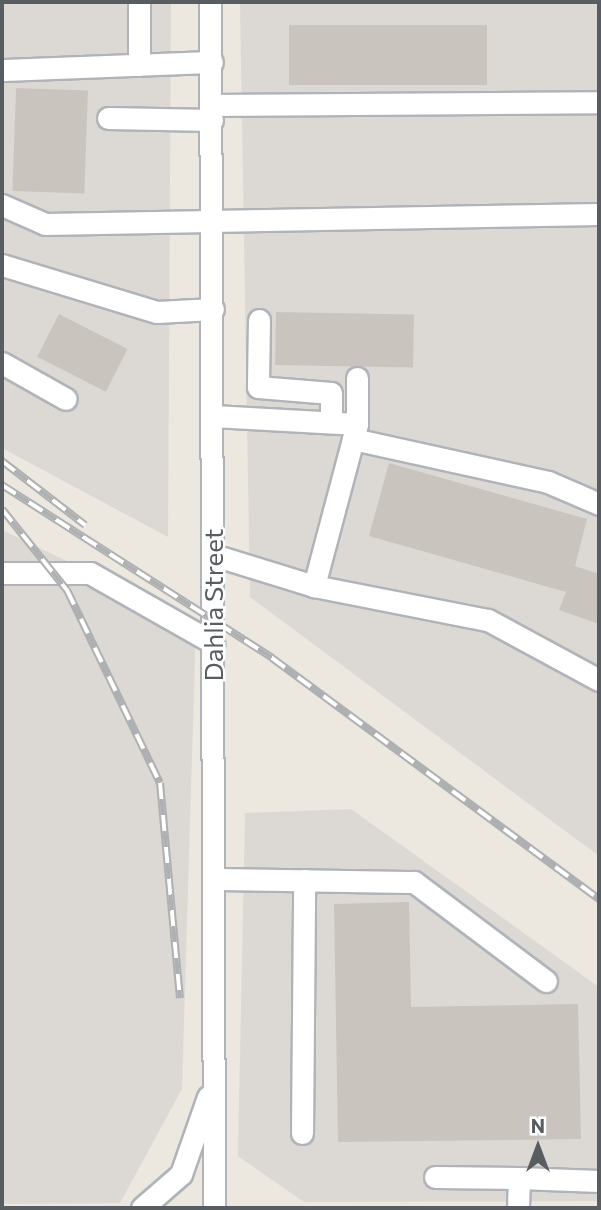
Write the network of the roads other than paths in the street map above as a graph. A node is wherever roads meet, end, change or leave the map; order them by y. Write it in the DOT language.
graph roads {
  1 [pos="139,2"];
  2 [pos="210,2"];
  3 [pos="212,62"];
  4 [pos="139,65"];
  5 [pos="2,70"];
  6 [pos="599,102"];
  7 [pos="212,112"];
  8 [pos="108,118"];
  9 [pos="2,205"];
  10 [pos="599,214"];
  11 [pos="213,222"];
  12 [pos="2,265"];
  13 [pos="213,309"];
  14 [pos="259,320"];
  15 [pos="2,363"];
  16 [pos="357,378"];
  17 [pos="65,399"];
  18 [pos="213,416"];
  19 [pos="331,422"];
  20 [pos="355,431"];
  21 [pos="599,504"];
  22 [pos="213,555"];
  23 [pos="2,573"];
  24 [pos="314,586"];
  25 [pos="213,643"];
  26 [pos="599,680"];
  27 [pos="214,879"];
  28 [pos="304,880"];
  29 [pos="546,981"];
  30 [pos="214,1060"];
  31 [pos="302,1133"];
  32 [pos="435,1177"];
  33 [pos="519,1178"];
  34 [pos="599,1181"];
  35 [pos="142,1208"];
  36 [pos="214,1208"];
  37 [pos="518,1208"];
  1 -- 4 [label="street"];
  2 -- 3 [label="street, Dahlia Street"];
  3 -- 4 [label="street"];
  3 -- 7 [label="street, Dahlia Street"];
  4 -- 5 [label="street"];
  6 -- 7 [label="street"];
  7 -- 8 [label="street"];
  7 -- 11 [label="street, Dahlia Street"];
  9 -- 11 [label="street"];
  10 -- 11 [label="street"];
  11 -- 13 [label="street, Dahlia Street"];
  12 -- 13 [label="street"];
  13 -- 18 [label="street, Dahlia Street"];
  14 -- 19 [label="street"];
  15 -- 17 [label="street"];
  16 -- 20 [label="street"];
  18 -- 19 [label="street"];
  18 -- 22 [label="street, Dahlia Street"];
  19 -- 20 [label="street"];
  20 -- 21 [label="street"];
  20 -- 24 [label="street"];
  22 -- 24 [label="street"];
  22 -- 25 [label="street, Dahlia Street"];
  23 -- 25 [label="street"];
  24 -- 26 [label="street"];
  25 -- 27 [label="street, Dahlia Street"];
  27 -- 28 [label="street"];
  27 -- 30 [label="street, Dahlia Street"];
  28 -- 29 [label="street"];
  28 -- 31 [label="street"];
  30 -- 35 [label="street"];
  30 -- 36 [label="street, Dahlia Street"];
  32 -- 33 [label="street"];
  33 -- 34 [label="street"];
  33 -- 37 [label="street"];
}
